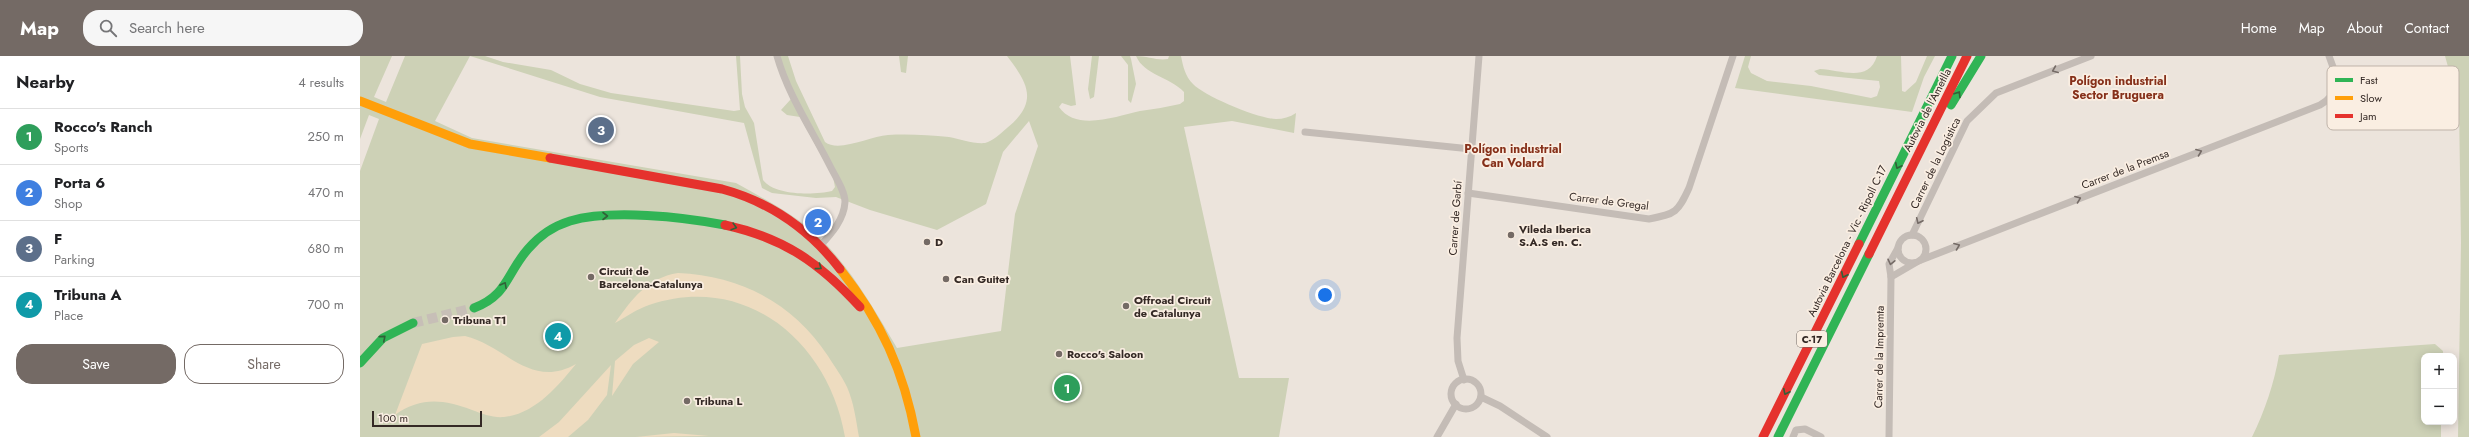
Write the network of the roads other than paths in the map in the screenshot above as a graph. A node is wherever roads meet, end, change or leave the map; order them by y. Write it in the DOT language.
graph roads {
  1 [pos="776,56"];
  2 [pos="1479,56"];
  3 [pos="1733,56"];
  4 [pos="1952,56"];
  5 [pos="1967,56"];
  6 [pos="1982,56"];
  7 [pos="2091,56"];
  8 [pos="2329,56"];
  9 [pos="2333,66"];
  10 [pos="2327,98"];
  11 [pos="360,101"];
  12 [pos="1305,132"];
  13 [pos="1471,149"];
  14 [pos="1908,175"];
  15 [pos="1468,193"];
  16 [pos="1912,235"];
  17 [pos="820,246"];
  18 [pos="1898,248"];
  19 [pos="1918,261"];
  20 [pos="1891,277"];
  21 [pos="474,308"];
  22 [pos="873,317"];
  23 [pos="413,323"];
  24 [pos="360,363"];
  25 [pos="1464,380"];
  26 [pos="1481,397"];
  27 [pos="1456,404"];
  28 [pos="916,437"];
  29 [pos="1437,437"];
  30 [pos="1547,437"];
  31 [pos="1763,437"];
  32 [pos="1778,437"];
  33 [pos="1793,437"];
  34 [pos="1821,437"];
  35 [pos="1888,437"];
  1 -- 17 [label="street"];
  2 -- 13 [label="street, Carrer de Garbí"];
  3 -- 15 [label="street, Carrer de Gregal"];
  4 -- 31 [label="main road, Autovia Barcelona - Vic - Ripoll C-17 / C-17, one-way"];
  5 -- 14 [label="main road, Autovia de l'Ametlla / C-17"];
  14 -- 6 [label="main road, one-way"];
  7 -- 16 [label="street, Carrer de la Logística, one-way"];
  9 -- 8 [label="street, Carrer de la Premsa, one-way"];
  19 -- 10 [label="street, Carrer de la Premsa, one-way"];
  11 -- 17 [label="main road"];
  12 -- 13 [label="street"];
  13 -- 15 [label="street, Carrer de Garbí"];
  14 -- 32 [label="main road, C-17"];
  15 -- 25 [label="street, Carrer de Garbí"];
  16 -- 18 [label="street"];
  16 -- 19 [label="street"];
  17 -- 22 [label="main road"];
  18 -- 19 [label="street"];
  18 -- 20 [label="street, Carrer de la Impremta, one-way"];
  19 -- 20 [label="street"];
  20 -- 35 [label="street, Carrer de la Impremta"];
  21 -- 22 [label="main road, one-way"];
  22 -- 28 [label="main road"];
  24 -- 23 [label="main road, one-way"];
  25 -- 26 [label="street"];
  25 -- 27 [label="street"];
  26 -- 27 [label="street"];
  26 -- 30 [label="street"];
  27 -- 29 [label="street"];
  33 -- 34 [label="street"];
}
